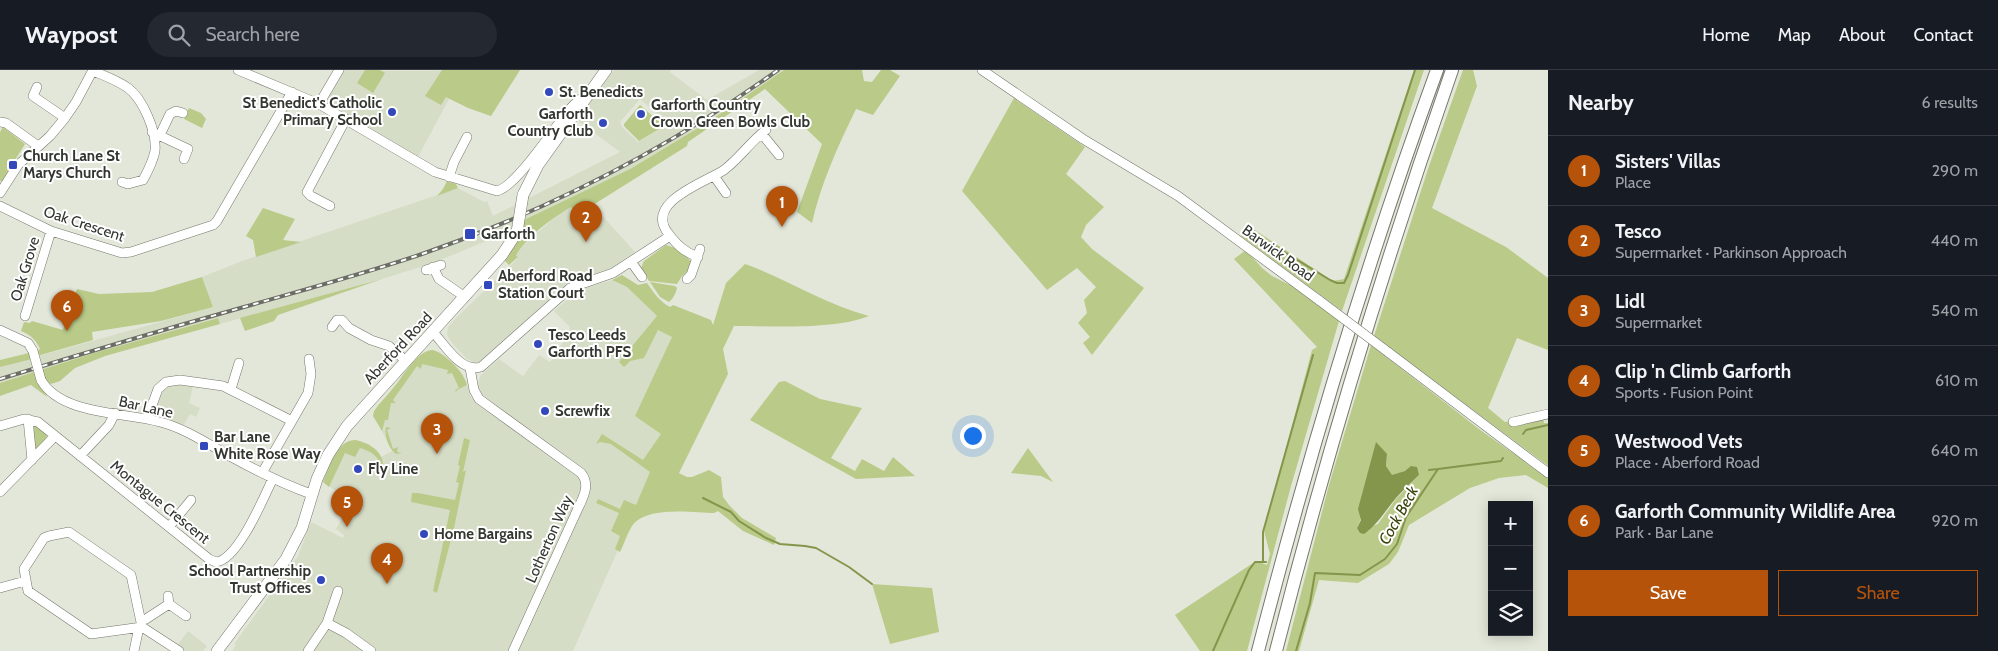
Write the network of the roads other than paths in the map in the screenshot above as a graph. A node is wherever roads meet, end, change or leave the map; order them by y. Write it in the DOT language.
graph roads {
  1 [pos="93,70"];
  2 [pos="238,70"];
  3 [pos="339,70"];
  4 [pos="606,70"];
  5 [pos="982,70"];
  6 [pos="1437,70"];
  7 [pos="1452,70"];
  8 [pos="37,87"];
  9 [pos="592,89"];
  10 [pos="292,92"];
  11 [pos="319,104"];
  12 [pos="183,113"];
  13 [pos="65,118"];
  14 [pos="346,119"];
  15 [pos="0,122"];
  16 [pos="156,133"];
  17 [pos="467,136"];
  18 [pos="38,146"];
  19 [pos="778,156"];
  20 [pos="184,159"];
  21 [pos="714,176"];
  22 [pos="449,177"];
  23 [pos="122,182"];
  24 [pos="0,193"];
  25 [pos="726,193"];
  26 [pos="0,206"];
  27 [pos="330,206"];
  28 [pos="51,231"];
  29 [pos="670,236"];
  30 [pos="632,262"];
  31 [pos="433,267"];
  32 [pos="642,277"];
  33 [pos="687,279"];
  34 [pos="465,297"];
  35 [pos="25,316"];
  36 [pos="332,327"];
  37 [pos="0,330"];
  38 [pos="433,332"];
  39 [pos="309,359"];
  40 [pos="406,361"];
  41 [pos="239,363"];
  42 [pos="470,368"];
  43 [pos="231,390"];
  44 [pos="115,413"];
  45 [pos="1548,414"];
  46 [pos="28,419"];
  47 [pos="147,419"];
  48 [pos="292,421"];
  49 [pos="1513,422"];
  50 [pos="0,426"];
  51 [pos="55,436"];
  52 [pos="80,456"];
  53 [pos="32,460"];
  54 [pos="262,473"];
  55 [pos="1548,473"];
  56 [pos="273,478"];
  57 [pos="0,492"];
  58 [pos="311,494"];
  59 [pos="191,500"];
  60 [pos="168,527"];
  61 [pos="25,581"];
  62 [pos="0,588"];
  63 [pos="338,590"];
  64 [pos="186,616"];
  65 [pos="327,623"];
  66 [pos="141,625"];
  67 [pos="134,651"];
  68 [pos="179,651"];
  69 [pos="217,651"];
  70 [pos="308,651"];
  71 [pos="371,651"];
  72 [pos="513,651"];
  73 [pos="1258,651"];
  74 [pos="1276,651"];
  1 -- 13 [label="street"];
  1 -- 16 [label="street"];
  2 -- 10 [label="street"];
  3 -- 11 [label="street"];
  4 -- 9 [label="main road, Aberford Road"];
  5 -- 55 [label="street, Barwick Road, bridge"];
  6 -- 73 [label="highway"];
  7 -- 74 [label="highway"];
  8 -- 13 [label="street"];
  9 -- 22 [label="street"];
  9 -- 34 [label="main road, Aberford Road, bridge"];
  10 -- 11 [label="street"];
  10 -- 28 [label="street, Oak Crescent"];
  11 -- 14 [label="street"];
  12 -- 16 [label="street"];
  13 -- 18 [label="street"];
  14 -- 22 [label="street"];
  14 -- 27 [label="street"];
  15 -- 18 [label="street"];
  16 -- 20 [label="street"];
  16 -- 23 [label="street"];
  17 -- 22 [label="street"];
  18 -- 24 [label="street"];
  19 -- 21 [label="street"];
  21 -- 25 [label="street"];
  21 -- 29 [label="street"];
  26 -- 28 [label="street, Oak Crescent"];
  28 -- 35 [label="street, Oak Grove"];
  29 -- 30 [label="street"];
  29 -- 33 [label="street"];
  30 -- 32 [label="street"];
  30 -- 42 [label="street"];
  31 -- 34 [label="street"];
  34 -- 38 [label="main road, Aberford Road"];
  36 -- 40 [label="street"];
  37 -- 44 [label="street, Bar Lane, bridge"];
  38 -- 40 [label="main road, Aberford Road"];
  38 -- 42 [label="street"];
  39 -- 48 [label="street"];
  40 -- 58 [label="main road, Aberford Road"];
  41 -- 43 [label="street"];
  42 -- 72 [label="street, Lotherton Way"];
  43 -- 47 [label="street"];
  43 -- 48 [label="street"];
  44 -- 47 [label="street, Bar Lane"];
  44 -- 52 [label="street"];
  45 -- 49 [label="street"];
  46 -- 50 [label="street"];
  46 -- 51 [label="street, Montague Crescent"];
  46 -- 53 [label="street"];
  47 -- 54 [label="street, Bar Lane"];
  48 -- 54 [label="street"];
  51 -- 52 [label="street, Montague Crescent"];
  51 -- 53 [label="street"];
  52 -- 60 [label="street, Montague Crescent"];
  53 -- 57 [label="street"];
  54 -- 56 [label="street, Bar Lane"];
  56 -- 58 [label="street, Bar Lane"];
  56 -- 60 [label="street, Montague Crescent"];
  58 -- 69 [label="main road, Aberford Road"];
  59 -- 60 [label="street"];
  61 -- 62 [label="street"];
  61 -- 66 [label="street"];
  61 -- 66 [label="street"];
  63 -- 65 [label="street"];
  64 -- 66 [label="street"];
  65 -- 70 [label="street"];
  65 -- 71 [label="street"];
  66 -- 67 [label="street"];
  66 -- 68 [label="street"];
}
